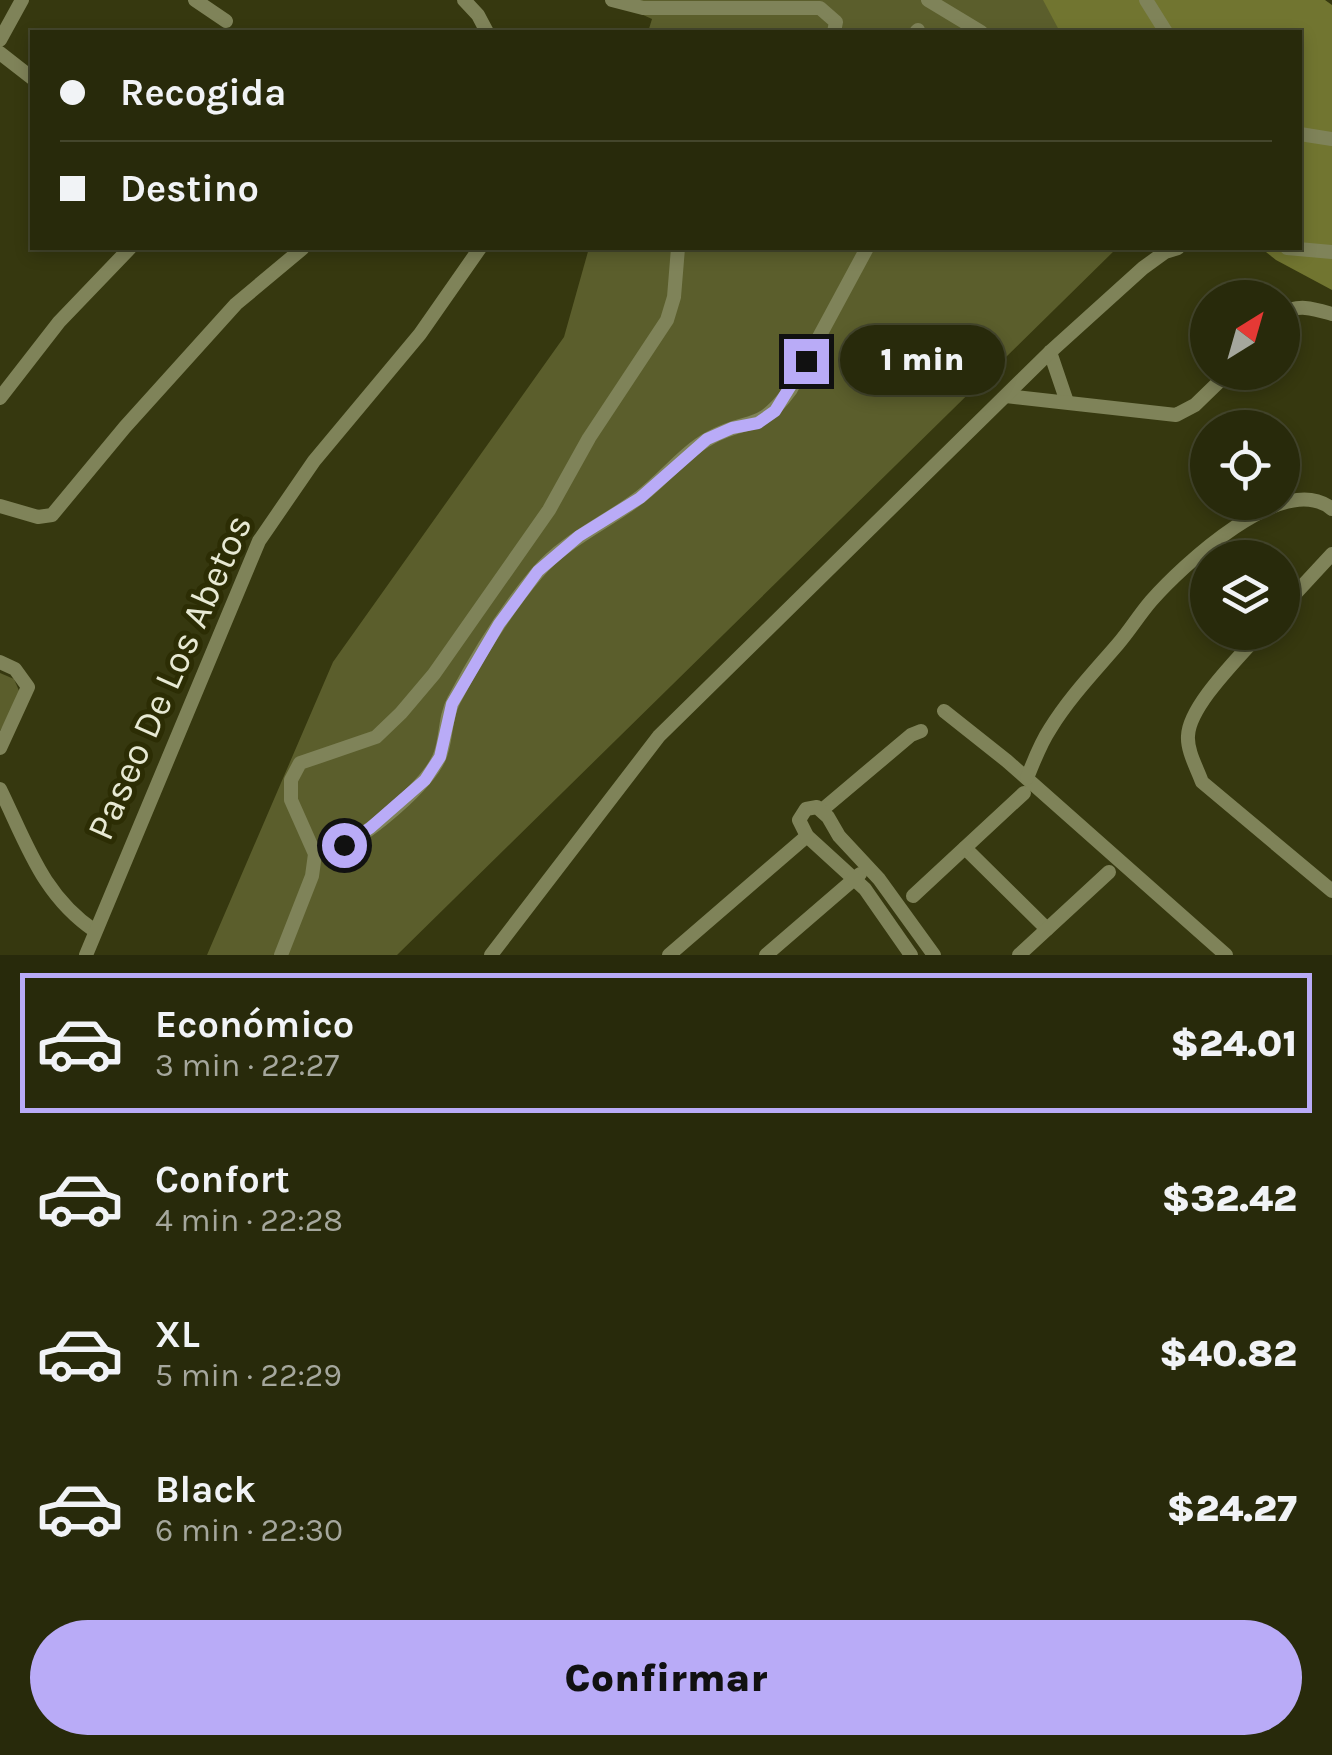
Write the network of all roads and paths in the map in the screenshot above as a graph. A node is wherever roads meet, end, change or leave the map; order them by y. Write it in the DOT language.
graph roads {
  1 [pos="22,0"];
  2 [pos="195,0"];
  3 [pos="464,0"];
  4 [pos="612,0"];
  5 [pos="928,0"];
  6 [pos="1146,0"];
  7 [pos="226,21"];
  8 [pos="486,30"];
  9 [pos="834,30"];
  10 [pos="978,30"];
  11 [pos="1165,30"];
  12 [pos="0,40"];
  13 [pos="0,53"];
  14 [pos="30,76"];
  15 [pos="1302,134"];
  16 [pos="1332,139"];
  17 [pos="1332,244"];
  18 [pos="1302,249"];
  19 [pos="128,250"];
  20 [pos="301,250"];
  21 [pos="479,250"];
  22 [pos="678,250"];
  23 [pos="866,250"];
  24 [pos="1167,250"];
  25 [pos="1313,250"];
  26 [pos="1332,252"];
  27 [pos="1300,308"];
  28 [pos="1332,314"];
  29 [pos="1050,352"];
  30 [pos="1210,390"];
  31 [pos="1006,396"];
  32 [pos="0,398"];
  33 [pos="1068,402"];
  34 [pos="0,506"];
  35 [pos="1332,509"];
  36 [pos="1332,554"];
  37 [pos="1300,589"];
  38 [pos="1246,650"];
  39 [pos="0,662"];
  40 [pos="944,711"];
  41 [pos="921,731"];
  42 [pos="0,748"];
  43 [pos="1026,786"];
  44 [pos="0,789"];
  45 [pos="822,810"];
  46 [pos="806,836"];
  47 [pos="965,848"];
  48 [pos="316,854"];
  49 [pos="868,867"];
  50 [pos="1109,872"];
  51 [pos="854,879"];
  52 [pos="1332,891"];
  53 [pos="914,896"];
  54 [pos="1047,929"];
  55 [pos="94,931"];
  56 [pos="86,955"];
  57 [pos="281,955"];
  58 [pos="491,955"];
  59 [pos="670,955"];
  60 [pos="766,955"];
  61 [pos="911,955"];
  62 [pos="934,955"];
  63 [pos="1019,955"];
  64 [pos="1226,955"];
  1 -- 12 [label="street"];
  2 -- 7 [label="street"];
  3 -- 8 [label="street"];
  4 -- 9 [label="street"];
  5 -- 10 [label="street"];
  6 -- 11 [label="street"];
  13 -- 14 [label="street"];
  15 -- 16 [label="street"];
  17 -- 25 [label="street"];
  18 -- 25 [label="street"];
  19 -- 32 [label="street"];
  20 -- 34 [label="street"];
  21 -- 55 [label="street, Paseo De Los Abetos"];
  22 -- 48 [label="street"];
  23 -- 48 [label="street"];
  24 -- 29 [label="street"];
  25 -- 26 [label="street"];
  27 -- 28 [label="street"];
  29 -- 31 [label="street"];
  29 -- 33 [label="street"];
  30 -- 33 [label="street"];
  31 -- 33 [label="street"];
  31 -- 58 [label="street"];
  35 -- 43 [label="street"];
  36 -- 37 [label="street"];
  38 -- 52 [label="street"];
  39 -- 42 [label="street"];
  40 -- 43 [label="street"];
  41 -- 45 [label="street"];
  43 -- 47 [label="street"];
  43 -- 64 [label="street"];
  44 -- 55 [label="street"];
  45 -- 46 [label="street"];
  45 -- 49 [label="street"];
  46 -- 51 [label="street"];
  46 -- 59 [label="street"];
  47 -- 53 [label="street"];
  47 -- 54 [label="street"];
  48 -- 57 [label="street"];
  49 -- 51 [label="street"];
  49 -- 62 [label="street"];
  50 -- 54 [label="street"];
  51 -- 60 [label="street"];
  51 -- 61 [label="street"];
  54 -- 63 [label="street"];
  55 -- 56 [label="street, Paseo De Los Abetos"];
}
